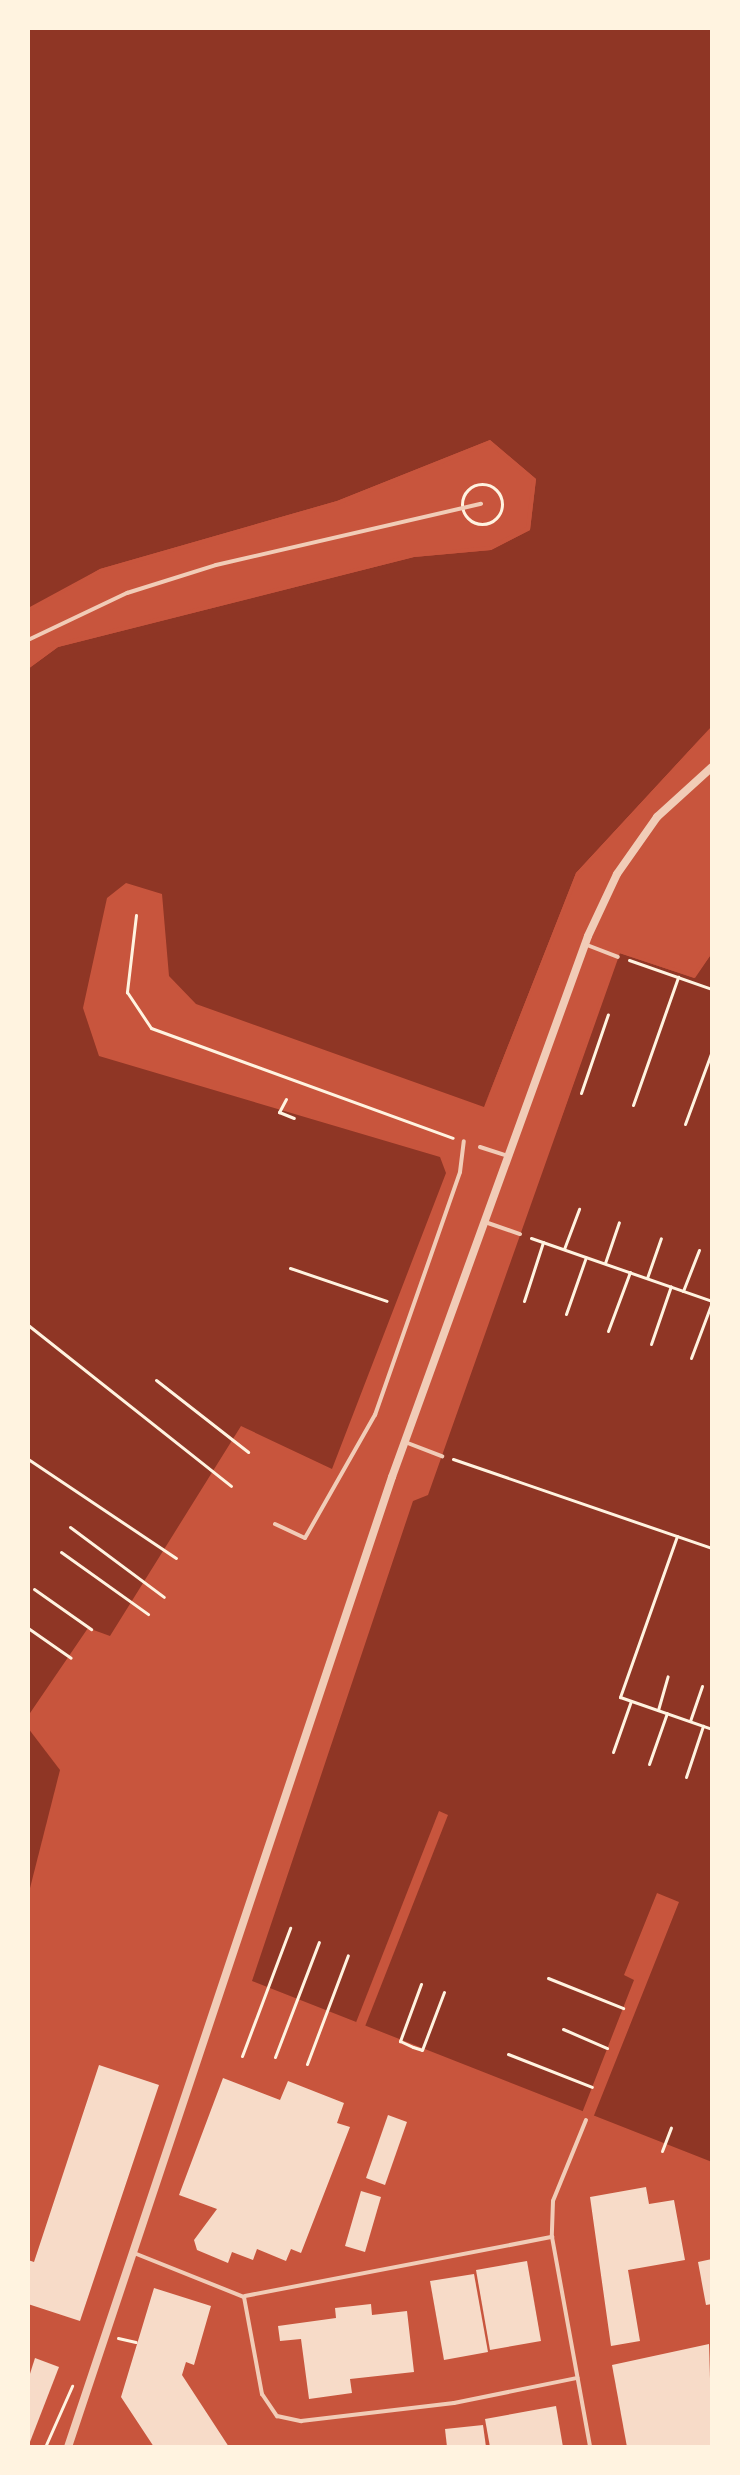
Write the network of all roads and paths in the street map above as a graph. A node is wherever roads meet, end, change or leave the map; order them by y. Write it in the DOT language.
graph roads {
  1 [pos="481,504"];
  2 [pos="28,640"];
  3 [pos="712,767"];
  4 [pos="136,915"];
  5 [pos="585,944"];
  6 [pos="618,957"];
  7 [pos="678,977"];
  8 [pos="712,989"];
  9 [pos="608,1014"];
  10 [pos="712,1051"];
  11 [pos="581,1093"];
  12 [pos="286,1099"];
  13 [pos="633,1105"];
  14 [pos="294,1118"];
  15 [pos="685,1124"];
  16 [pos="464,1141"];
  17 [pos="480,1147"];
  18 [pos="508,1156"];
  19 [pos="579,1209"];
  20 [pos="485,1222"];
  21 [pos="619,1222"];
  22 [pos="520,1234"];
  23 [pos="661,1238"];
  24 [pos="543,1242"];
  25 [pos="564,1249"];
  26 [pos="699,1250"];
  27 [pos="586,1257"];
  28 [pos="605,1263"];
  29 [pos="290,1268"];
  30 [pos="630,1272"];
  31 [pos="647,1278"];
  32 [pos="671,1286"];
  33 [pos="683,1291"];
  34 [pos="387,1301"];
  35 [pos="524,1301"];
  36 [pos="712,1301"];
  37 [pos="566,1314"];
  38 [pos="28,1325"];
  39 [pos="608,1331"];
  40 [pos="651,1344"];
  41 [pos="691,1358"];
  42 [pos="156,1380"];
  43 [pos="405,1442"];
  44 [pos="248,1452"];
  45 [pos="442,1456"];
  46 [pos="28,1459"];
  47 [pos="231,1486"];
  48 [pos="275,1524"];
  49 [pos="70,1527"];
  50 [pos="677,1536"];
  51 [pos="712,1548"];
  52 [pos="61,1552"];
  53 [pos="176,1558"];
  54 [pos="34,1589"];
  55 [pos="164,1597"];
  56 [pos="148,1614"];
  57 [pos="28,1628"];
  58 [pos="91,1629"];
  59 [pos="71,1658"];
  60 [pos="668,1676"];
  61 [pos="702,1686"];
  62 [pos="631,1701"];
  63 [pos="658,1710"];
  64 [pos="667,1713"];
  65 [pos="690,1721"];
  66 [pos="703,1726"];
  67 [pos="712,1729"];
  68 [pos="613,1752"];
  69 [pos="649,1764"];
  70 [pos="686,1777"];
  71 [pos="290,1928"];
  72 [pos="319,1942"];
  73 [pos="348,1955"];
  74 [pos="548,1978"];
  75 [pos="421,1984"];
  76 [pos="444,1992"];
  77 [pos="623,2008"];
  78 [pos="563,2029"];
  79 [pos="607,2048"];
  80 [pos="508,2054"];
  81 [pos="242,2056"];
  82 [pos="275,2057"];
  83 [pos="307,2064"];
  84 [pos="592,2087"];
  85 [pos="586,2120"];
  86 [pos="671,2128"];
  87 [pos="662,2151"];
  88 [pos="552,2237"];
  89 [pos="133,2253"];
  90 [pos="244,2297"];
  91 [pos="114,2337"];
  92 [pos="136,2342"];
  93 [pos="577,2378"];
  94 [pos="72,2386"];
  95 [pos="45,2447"];
  96 [pos="68,2447"];
  97 [pos="590,2447"];
  1 -- 2 [label="lane"];
  3 -- 5 [label="street"];
  4 -- 16 [label="path"];
  5 -- 6 [label="lane"];
  5 -- 18 [label="street"];
  6 -- 7 [label="path"];
  7 -- 8 [label="path"];
  7 -- 13 [label="path"];
  9 -- 11 [label="path"];
  10 -- 15 [label="path"];
  12 -- 14 [label="path"];
  16 -- 48 [label="lane"];
  17 -- 18 [label="lane"];
  18 -- 20 [label="street"];
  19 -- 25 [label="path"];
  20 -- 22 [label="lane"];
  20 -- 43 [label="street"];
  21 -- 28 [label="path"];
  22 -- 24 [label="path"];
  23 -- 31 [label="path"];
  24 -- 25 [label="path"];
  24 -- 35 [label="path"];
  25 -- 27 [label="path"];
  26 -- 33 [label="path"];
  27 -- 28 [label="path"];
  27 -- 37 [label="path"];
  28 -- 30 [label="path"];
  29 -- 34 [label="path"];
  30 -- 31 [label="path"];
  30 -- 39 [label="path"];
  31 -- 32 [label="path"];
  32 -- 33 [label="path"];
  32 -- 40 [label="path"];
  33 -- 36 [label="path"];
  36 -- 41 [label="path"];
  38 -- 47 [label="path"];
  42 -- 44 [label="path"];
  43 -- 45 [label="lane"];
  43 -- 89 [label="street"];
  45 -- 50 [label="path"];
  46 -- 53 [label="path"];
  49 -- 55 [label="path"];
  50 -- 51 [label="path"];
  50 -- 62 [label="path"];
  52 -- 56 [label="path"];
  54 -- 58 [label="path"];
  57 -- 59 [label="path"];
  60 -- 63 [label="path"];
  61 -- 65 [label="path"];
  62 -- 63 [label="path"];
  62 -- 68 [label="path"];
  63 -- 64 [label="path"];
  64 -- 65 [label="path"];
  64 -- 69 [label="path"];
  65 -- 66 [label="path"];
  66 -- 67 [label="path"];
  66 -- 70 [label="path"];
  71 -- 81 [label="path"];
  72 -- 82 [label="path"];
  73 -- 83 [label="path"];
  74 -- 77 [label="path"];
  75 -- 76 [label="path"];
  78 -- 79 [label="path"];
  80 -- 84 [label="path"];
  85 -- 88 [label="lane"];
  86 -- 87 [label="path"];
  88 -- 90 [label="lane"];
  88 -- 93 [label="lane"];
  89 -- 90 [label="lane"];
  89 -- 96 [label="street"];
  90 -- 93 [label="lane"];
  91 -- 92 [label="path"];
  93 -- 97 [label="lane"];
  94 -- 95 [label="path"];
}
